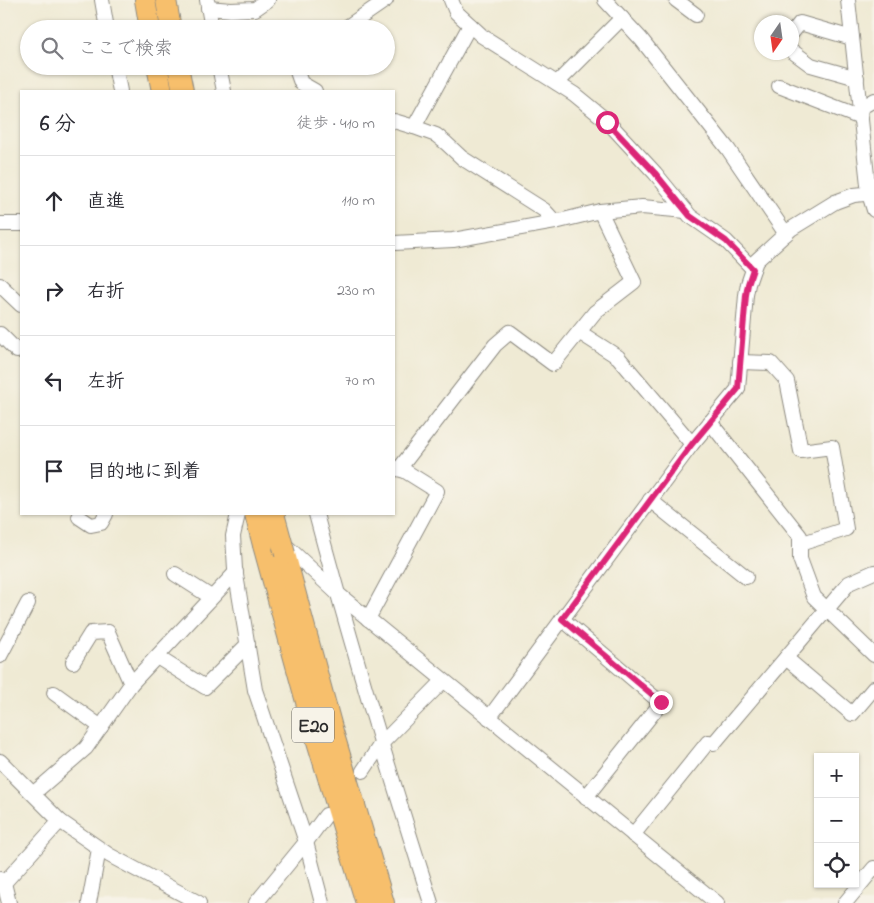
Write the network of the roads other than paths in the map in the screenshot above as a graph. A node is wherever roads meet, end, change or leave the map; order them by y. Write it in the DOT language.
graph roads {
  1 [pos="102,0"];
  2 [pos="145,0"];
  3 [pos="166,0"];
  4 [pos="268,0"];
  5 [pos="386,0"];
  6 [pos="451,0"];
  7 [pos="605,0"];
  8 [pos="676,0"];
  9 [pos="848,0"];
  10 [pos="207,4"];
  11 [pos="696,15"];
  12 [pos="622,18"];
  13 [pos="105,20"];
  14 [pos="148,20"];
  15 [pos="169,20"];
  16 [pos="210,20"];
  17 [pos="357,20"];
  18 [pos="799,24"];
  19 [pos="470,25"];
  20 [pos="852,38"];
  21 [pos="799,56"];
  22 [pos="116,75"];
  23 [pos="159,75"];
  24 [pos="180,75"];
  25 [pos="221,75"];
  26 [pos="299,75"];
  27 [pos="857,78"];
  28 [pos="557,83"];
  29 [pos="779,86"];
  30 [pos="120,90"];
  31 [pos="162,90"];
  32 [pos="183,90"];
  33 [pos="224,90"];
  34 [pos="313,90"];
  35 [pos="874,100"];
  36 [pos="860,113"];
  37 [pos="395,121"];
  38 [pos="414,127"];
  39 [pos="872,194"];
  40 [pos="874,210"];
  41 [pos="600,211"];
  42 [pos="686,211"];
  43 [pos="555,222"];
  44 [pos="0,224"];
  45 [pos="20,224"];
  46 [pos="786,234"];
  47 [pos="395,243"];
  48 [pos="753,269"];
  49 [pos="0,285"];
  50 [pos="20,304"];
  51 [pos="579,332"];
  52 [pos="0,334"];
  53 [pos="17,351"];
  54 [pos="740,362"];
  55 [pos="710,422"];
  56 [pos="692,444"];
  57 [pos="397,468"];
  58 [pos="650,500"];
  59 [pos="105,515"];
  60 [pos="238,515"];
  61 [pos="254,515"];
  62 [pos="255,515"];
  63 [pos="274,515"];
  64 [pos="316,515"];
  65 [pos="79,517"];
  66 [pos="800,544"];
  67 [pos="236,572"];
  68 [pos="874,572"];
  69 [pos="175,574"];
  70 [pos="746,577"];
  71 [pos="338,594"];
  72 [pos="210,597"];
  73 [pos="28,603"];
  74 [pos="827,610"];
  75 [pos="368,619"];
  76 [pos="562,619"];
  77 [pos="248,644"];
  78 [pos="874,655"];
  79 [pos="0,656"];
  80 [pos="157,657"];
  81 [pos="786,658"];
  82 [pos="74,662"];
  83 [pos="443,681"];
  84 [pos="131,684"];
  85 [pos="874,688"];
  86 [pos="54,693"];
  87 [pos="489,718"];
  88 [pos="101,727"];
  89 [pos="381,744"];
  90 [pos="0,760"];
  91 [pos="363,771"];
  92 [pos="34,794"];
  93 [pos="586,797"];
  94 [pos="326,815"];
  95 [pos="60,822"];
  96 [pos="633,835"];
  97 [pos="306,842"];
  98 [pos="99,848"];
  99 [pos="874,868"];
  100 [pos="2,881"];
  101 [pos="9,903"];
  102 [pos="89,903"];
  103 [pos="199,903"];
  104 [pos="256,903"];
  105 [pos="322,903"];
  106 [pos="366,903"];
  107 [pos="384,903"];
  108 [pos="431,903"];
  109 [pos="717,903"];
  110 [pos="845,903"];
  1 -- 13 [label="street"];
  2 -- 14 [label="highway"];
  3 -- 15 [label="highway"];
  4 -- 10 [label="street"];
  5 -- 17 [label="street"];
  6 -- 19 [label="street"];
  7 -- 12 [label="street"];
  8 -- 11 [label="street"];
  9 -- 20 [label="street"];
  10 -- 16 [label="street"];
  12 -- 28 [label="street"];
  12 -- 46 [label="street"];
  18 -- 20 [label="street"];
  19 -- 28 [label="street"];
  19 -- 38 [label="street"];
  20 -- 27 [label="street"];
  21 -- 27 [label="street"];
  22 -- 30 [label="street"];
  23 -- 31 [label="highway"];
  24 -- 32 [label="highway"];
  25 -- 33 [label="street"];
  26 -- 34 [label="street"];
  27 -- 36 [label="street"];
  28 -- 42 [label="street"];
  29 -- 36 [label="street"];
  35 -- 36 [label="street"];
  36 -- 39 [label="street"];
  37 -- 38 [label="street"];
  38 -- 43 [label="street"];
  39 -- 40 [label="street"];
  39 -- 46 [label="street"];
  41 -- 42 [label="street"];
  41 -- 43 [label="street"];
  41 -- 51 [label="street"];
  42 -- 48 [label="street"];
  43 -- 47 [label="street"];
  44 -- 45 [label="street"];
  46 -- 48 [label="street"];
  48 -- 54 [label="street"];
  49 -- 50 [label="street"];
  51 -- 56 [label="street"];
  51 -- 57 [label="street"];
  52 -- 53 [label="street"];
  54 -- 55 [label="street"];
  54 -- 66 [label="street"];
  55 -- 56 [label="street"];
  55 -- 66 [label="street"];
  56 -- 58 [label="street"];
  57 -- 75 [label="street"];
  58 -- 70 [label="street"];
  58 -- 76 [label="street"];
  59 -- 65 [label="street"];
  60 -- 67 [label="street"];
  61 -- 106 [label="highway, E20, bridge"];
  62 -- 71 [label="street"];
  63 -- 107 [label="highway, E20, bridge"];
  64 -- 71 [label="street"];
  66 -- 74 [label="street"];
  67 -- 72 [label="street"];
  67 -- 77 [label="street"];
  68 -- 74 [label="street"];
  69 -- 72 [label="street"];
  71 -- 75 [label="street"];
  71 -- 89 [label="street"];
  72 -- 80 [label="street"];
  73 -- 79 [label="street"];
  74 -- 78 [label="street"];
  74 -- 81 [label="street"];
  75 -- 83 [label="street"];
  76 -- 87 [label="street"];
  76 -- 93 [label="street"];
  77 -- 80 [label="street"];
  77 -- 97 [label="street"];
  80 -- 84 [label="street"];
  81 -- 85 [label="street"];
  81 -- 96 [label="street"];
  82 -- 84 [label="street"];
  83 -- 87 [label="street"];
  83 -- 89 [label="street"];
  84 -- 88 [label="street"];
  86 -- 88 [label="street"];
  87 -- 93 [label="street"];
  88 -- 92 [label="street"];
  89 -- 91 [label="street"];
  89 -- 108 [label="street"];
  90 -- 92 [label="street"];
  92 -- 95 [label="street"];
  93 -- 96 [label="street"];
  94 -- 97 [label="street"];
  95 -- 98 [label="street"];
  95 -- 100 [label="street"];
  96 -- 109 [label="street"];
  97 -- 104 [label="street"];
  97 -- 105 [label="street"];
  98 -- 102 [label="street"];
  98 -- 103 [label="street"];
  99 -- 110 [label="street"];
  100 -- 101 [label="street"];
}
